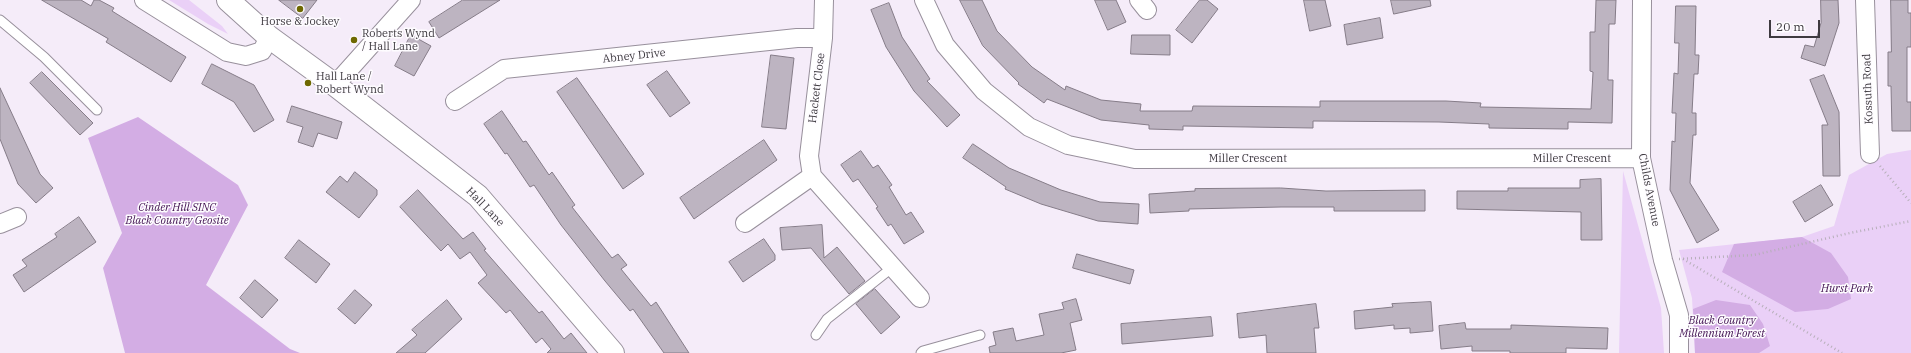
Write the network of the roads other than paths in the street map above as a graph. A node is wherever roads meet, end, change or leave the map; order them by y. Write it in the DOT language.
graph roads {
  1 [pos="144,0"];
  2 [pos="228,0"];
  3 [pos="411,0"];
  4 [pos="824,0"];
  5 [pos="924,0"];
  6 [pos="1642,0"];
  7 [pos="1865,0"];
  8 [pos="0,20"];
  9 [pos="269,37"];
  10 [pos="823,38"];
  11 [pos="335,85"];
  12 [pos="455,101"];
  13 [pos="97,110"];
  14 [pos="1870,154"];
  15 [pos="1640,158"];
  16 [pos="812,176"];
  17 [pos="17,217"];
  18 [pos="745,223"];
  19 [pos="0,224"];
  20 [pos="892,267"];
  21 [pos="920,298"];
  22 [pos="816,335"];
  23 [pos="980,335"];
  24 [pos="613,353"];
  25 [pos="921,353"];
  26 [pos="1679,353"];
  1 -- 9 [label="street"];
  2 -- 9 [label="street, Hall Lane"];
  3 -- 11 [label="street"];
  4 -- 10 [label="street, Hackett Close"];
  5 -- 15 [label="street, Miller Crescent"];
  6 -- 15 [label="street, Childs Avenue"];
  7 -- 14 [label="street, Kossuth Road"];
  8 -- 13 [label="lane"];
  9 -- 11 [label="street, Hall Lane"];
  10 -- 12 [label="street, Abney Drive"];
  10 -- 16 [label="street, Hackett Close"];
  11 -- 24 [label="street, Hall Lane"];
  15 -- 26 [label="street, Childs Avenue"];
  16 -- 18 [label="street"];
  16 -- 20 [label="street"];
  17 -- 19 [label="street"];
  20 -- 21 [label="street"];
  20 -- 22 [label="lane"];
  23 -- 25 [label="lane"];
}
